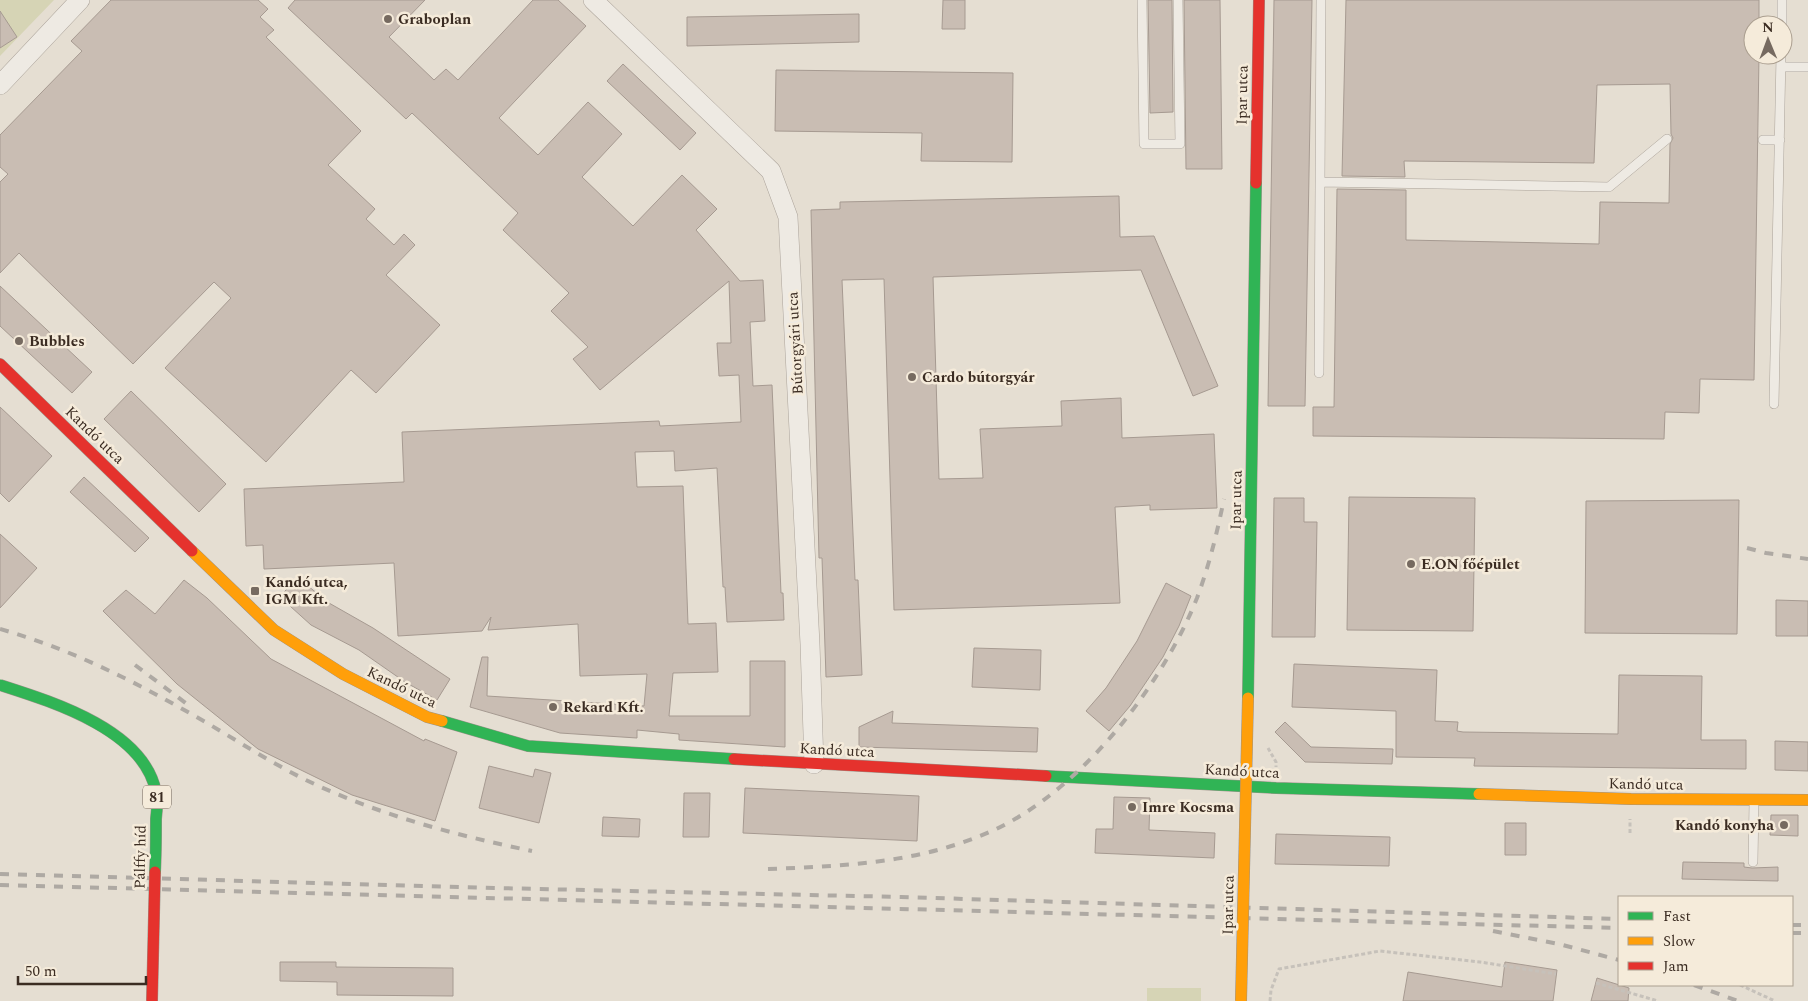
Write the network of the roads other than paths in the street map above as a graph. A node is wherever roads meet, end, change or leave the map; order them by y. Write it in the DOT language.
graph roads {
  1 [pos="80,0"];
  2 [pos="593,0"];
  3 [pos="1142,0"];
  4 [pos="1178,0"];
  5 [pos="1258,0"];
  6 [pos="1321,0"];
  7 [pos="1782,0"];
  8 [pos="1782,15"];
  9 [pos="1781,66"];
  10 [pos="1808,67"];
  11 [pos="0,85"];
  12 [pos="1667,139"];
  13 [pos="1764,140"];
  14 [pos="1780,140"];
  15 [pos="1320,182"];
  16 [pos="0,364"];
  17 [pos="1319,373"];
  18 [pos="1774,404"];
  19 [pos="0,685"];
  20 [pos="814,764"];
  21 [pos="1754,800"];
  22 [pos="1808,800"];
  23 [pos="1753,862"];
  24 [pos="152,1001"];
  25 [pos="1241,1001"];
  1 -- 11 [label="street"];
  2 -- 20 [label="street, Bútorgyári utca"];
  3 -- 4 [label="lane"];
  5 -- 25 [label="street, Ipar utca, bridge"];
  6 -- 15 [label="lane"];
  7 -- 8 [label="lane"];
  9 -- 10 [label="lane"];
  9 -- 14 [label="lane"];
  12 -- 15 [label="lane"];
  13 -- 14 [label="lane"];
  14 -- 18 [label="lane"];
  15 -- 17 [label="lane"];
  16 -- 20 [label="street, Kandó utca"];
  19 -- 24 [label="street, Pálffy híd / 81, bridge"];
  20 -- 21 [label="street, Kandó utca"];
  21 -- 22 [label="street, Kandó utca"];
  21 -- 23 [label="lane"];
}
